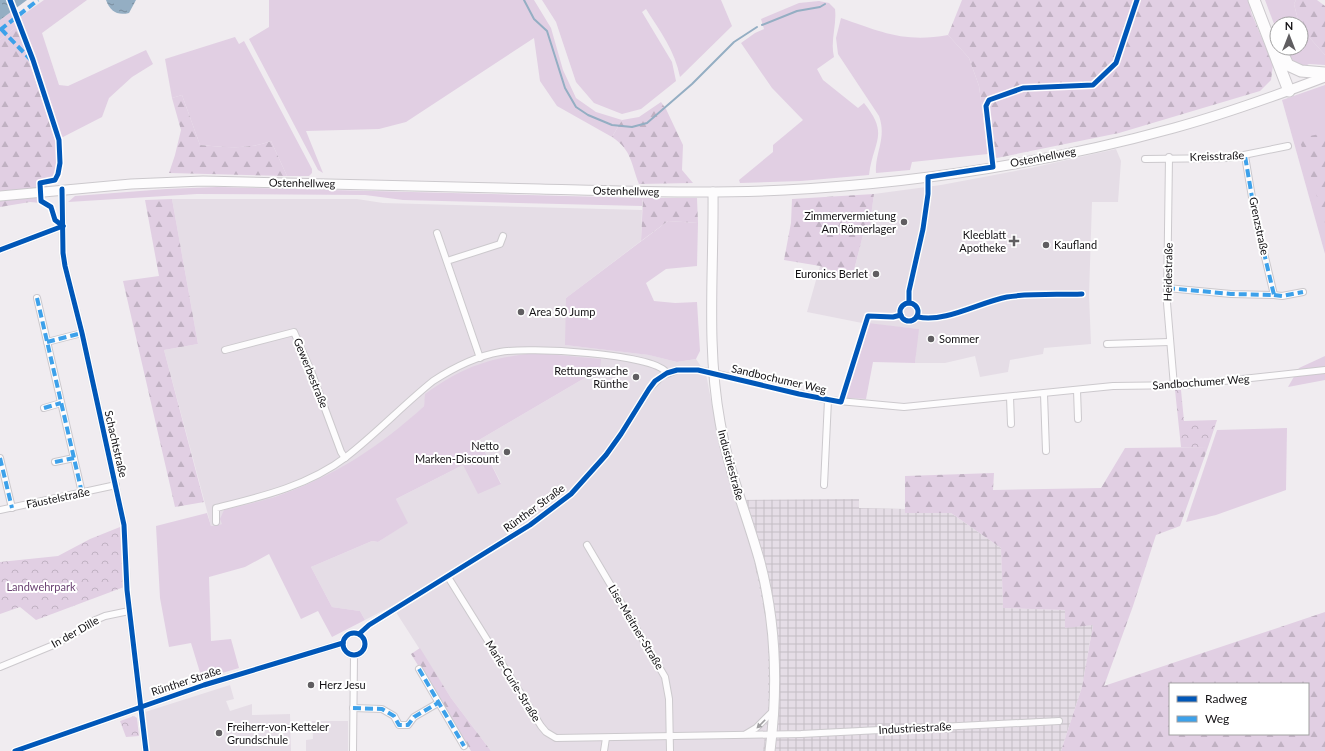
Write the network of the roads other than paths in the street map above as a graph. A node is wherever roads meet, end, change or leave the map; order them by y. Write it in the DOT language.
graph roads {
  1 [pos="1254,0"];
  2 [pos="1260,0"];
  3 [pos="1269,23"];
  4 [pos="1284,56"];
  5 [pos="1288,65"];
  6 [pos="1325,72"];
  7 [pos="1325,77"];
  8 [pos="1291,90"];
  9 [pos="1288,146"];
  10 [pos="1245,156"];
  11 [pos="1169,157"];
  12 [pos="1145,159"];
  13 [pos="928,177"];
  14 [pos="62,189"];
  15 [pos="713,192"];
  16 [pos="0,196"];
  17 [pos="63,226"];
  18 [pos="437,233"];
  19 [pos="503,236"];
  20 [pos="0,250"];
  21 [pos="447,261"];
  22 [pos="1167,288"];
  23 [pos="1303,292"];
  24 [pos="1082,294"];
  25 [pos="1274,295"];
  26 [pos="37,298"];
  27 [pos="909,303"];
  28 [pos="918,317"];
  29 [pos="82,333"];
  30 [pos="47,342"];
  31 [pos="1169,342"];
  32 [pos="1107,344"];
  33 [pos="225,350"];
  34 [pos="480,358"];
  35 [pos="1325,370"];
  36 [pos="668,373"];
  37 [pos="713,373"];
  38 [pos="1174,386"];
  39 [pos="1077,390"];
  40 [pos="1044,394"];
  41 [pos="1010,397"];
  42 [pos="828,400"];
  43 [pos="61,403"];
  44 [pos="44,408"];
  45 [pos="1078,419"];
  46 [pos="1011,424"];
  47 [pos="1046,452"];
  48 [pos="0,458"];
  49 [pos="74,458"];
  50 [pos="345,458"];
  51 [pos="55,462"];
  52 [pos="824,484"];
  53 [pos="116,485"];
  54 [pos="82,492"];
  55 [pos="12,508"];
  56 [pos="0,510"];
  57 [pos="216,522"];
  58 [pos="587,545"];
  59 [pos="448,577"];
  60 [pos="129,611"];
  61 [pos="359,634"];
  62 [pos="343,643"];
  63 [pos="354,654"];
  64 [pos="0,667"];
  65 [pos="419,669"];
  66 [pos="438,703"];
  67 [pos="141,706"];
  68 [pos="353,708"];
  69 [pos="774,709"];
  70 [pos="1059,721"];
  71 [pos="745,735"];
  72 [pos="772,735"];
  73 [pos="670,737"];
  74 [pos="606,738"];
  75 [pos="464,746"];
  76 [pos="15,751"];
  77 [pos="146,751"];
  78 [pos="353,751"];
  79 [pos="604,751"];
  80 [pos="670,751"];
  81 [pos="770,751"];
  1 -- 8 [label="highway"];
  2 -- 3 [label="highway"];
  4 -- 5 [label="highway"];
  5 -- 6 [label="highway"];
  5 -- 8 [label="highway"];
  7 -- 8 [label="main road, Ostenhellweg"];
  8 -- 13 [label="main road, Ostenhellweg"];
  9 -- 10 [label="street, Kreisstraße"];
  10 -- 11 [label="street, Kreisstraße"];
  10 -- 25 [label="street, Grenzstraße"];
  11 -- 12 [label="street, Kreisstraße"];
  11 -- 22 [label="street, Heidestraße"];
  13 -- 15 [label="main road, Ostenhellweg"];
  13 -- 27 [label="street"];
  14 -- 15 [label="main road, Ostenhellweg"];
  14 -- 16 [label="main road, Ostenhellweg"];
  14 -- 17 [label="street, Schachtstraße"];
  15 -- 37 [label="main road, Industriestraße"];
  17 -- 20 [label="street"];
  17 -- 29 [label="street, Schachtstraße"];
  18 -- 21 [label="street"];
  19 -- 21 [label="street"];
  21 -- 34 [label="street"];
  22 -- 25 [label="street"];
  22 -- 31 [label="street, Heidestraße"];
  23 -- 25 [label="street"];
  24 -- 28 [label="street"];
  26 -- 30 [label="street"];
  27 -- 28 [label="street"];
  27 -- 28 [label="street"];
  29 -- 30 [label="street"];
  29 -- 53 [label="street, Schachtstraße"];
  30 -- 43 [label="street"];
  31 -- 32 [label="street"];
  31 -- 38 [label="street, Heidestraße"];
  33 -- 50 [label="street, Gewerbestraße"];
  34 -- 36 [label="street"];
  34 -- 50 [label="street"];
  35 -- 38 [label="street, Sandbochumer Weg"];
  36 -- 37 [label="street, Rünther Straße"];
  36 -- 59 [label="street, Rünther Straße"];
  37 -- 42 [label="street, Sandbochumer Weg"];
  37 -- 69 [label="main road, Industriestraße"];
  38 -- 39 [label="street, Sandbochumer Weg"];
  39 -- 40 [label="street, Sandbochumer Weg"];
  39 -- 45 [label="street"];
  40 -- 41 [label="street, Sandbochumer Weg"];
  40 -- 47 [label="street"];
  41 -- 42 [label="street, Sandbochumer Weg"];
  41 -- 46 [label="street"];
  42 -- 52 [label="street, Sandbochumer Weg"];
  43 -- 44 [label="street"];
  43 -- 49 [label="street"];
  48 -- 55 [label="street"];
  49 -- 51 [label="street"];
  49 -- 54 [label="street"];
  50 -- 57 [label="street"];
  53 -- 54 [label="street, Fäustelstraße"];
  53 -- 60 [label="street, Schachtstraße"];
  54 -- 55 [label="street, Fäustelstraße"];
  55 -- 56 [label="street, Fäustelstraße"];
  58 -- 73 [label="street, Lise-Meitner-Straße"];
  59 -- 61 [label="street, Rünther Straße"];
  59 -- 74 [label="street, Marie-Curie-Straße"];
  60 -- 64 [label="street, In der Dille"];
  60 -- 67 [label="street, Schachtstraße"];
  61 -- 62 [label="street, Rünther Straße"];
  61 -- 63 [label="street"];
  62 -- 63 [label="street"];
  62 -- 67 [label="street, Rünther Straße"];
  63 -- 68 [label="street"];
  65 -- 66 [label="street"];
  66 -- 68 [label="street"];
  66 -- 75 [label="street"];
  67 -- 76 [label="street, Rünther Straße"];
  67 -- 77 [label="street, Schachtstraße"];
  68 -- 78 [label="street"];
  69 -- 71 [label="street, one-way"];
  69 -- 72 [label="main road, Industriestraße"];
  70 -- 72 [label="street, Industriestraße"];
  71 -- 72 [label="street, Marie-Curie-Straße"];
  71 -- 73 [label="street, Marie-Curie-Straße"];
  72 -- 81 [label="main road, Industriestraße"];
  73 -- 74 [label="street, Marie-Curie-Straße"];
  73 -- 80 [label="street, Lise-Meitner-Straße"];
  74 -- 79 [label="street"];
}
